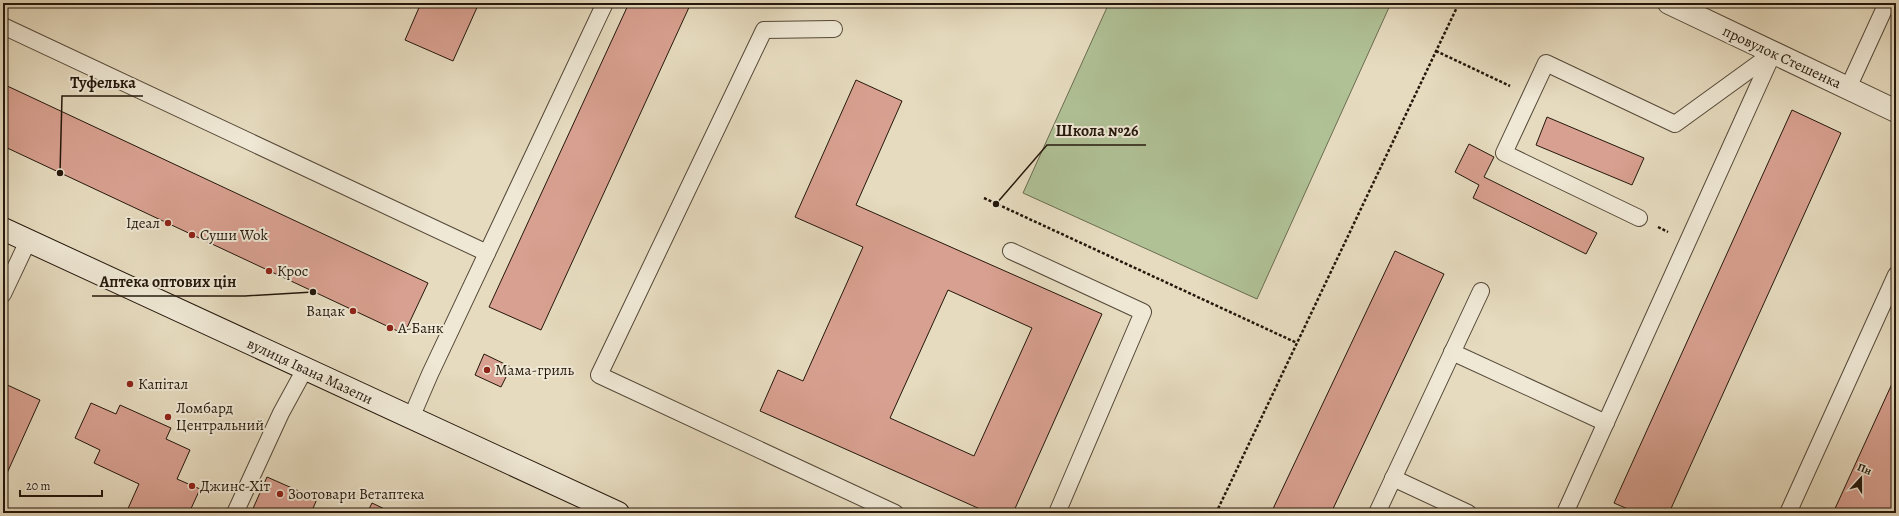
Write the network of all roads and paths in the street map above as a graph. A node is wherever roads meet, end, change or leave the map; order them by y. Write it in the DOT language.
graph roads {
  1 [pos="605,3"];
  2 [pos="1669,3"];
  3 [pos="1887,3"];
  4 [pos="1459,4"];
  5 [pos="3,26"];
  6 [pos="834,29"];
  7 [pos="1436,51"];
  8 [pos="1773,52"];
  9 [pos="1848,88"];
  10 [pos="1531,95"];
  11 [pos="1896,111"];
  12 [pos="984,198"];
  13 [pos="1639,218"];
  14 [pos="3,230"];
  15 [pos="28,241"];
  16 [pos="1687,242"];
  17 [pos="1011,251"];
  18 [pos="487,253"];
  19 [pos="1896,275"];
  20 [pos="1481,291"];
  21 [pos="3,294"];
  22 [pos="1297,343"];
  23 [pos="1452,352"];
  24 [pos="305,369"];
  25 [pos="411,418"];
  26 [pos="1606,423"];
  27 [pos="1393,478"];
  28 [pos="235,513"];
  29 [pos="618,513"];
  30 [pos="895,513"];
  31 [pos="1057,513"];
  32 [pos="1216,513"];
  33 [pos="1377,513"];
  34 [pos="1468,513"];
  35 [pos="1565,513"];
  36 [pos="1788,513"];
  1 -- 18 [label="lane"];
  2 -- 8 [label="main road, провулок Стешенка"];
  3 -- 9 [label="lane"];
  4 -- 7 [label="path"];
  5 -- 18 [label="lane"];
  6 -- 30 [label="lane"];
  7 -- 10 [label="path"];
  7 -- 22 [label="path"];
  8 -- 9 [label="main road, провулок Стешенка"];
  8 -- 10 [label="lane"];
  8 -- 16 [label="lane"];
  9 -- 11 [label="main road, провулок Стешенка"];
  10 -- 13 [label="lane"];
  12 -- 22 [label="path"];
  13 -- 16 [label="path"];
  14 -- 15 [label="main road, вулиця Івана Мазепи"];
  15 -- 21 [label="lane"];
  15 -- 24 [label="main road, вулиця Івана Мазепи"];
  16 -- 26 [label="lane"];
  17 -- 31 [label="lane"];
  18 -- 25 [label="lane"];
  19 -- 36 [label="lane"];
  20 -- 23 [label="lane"];
  22 -- 32 [label="path"];
  23 -- 26 [label="lane"];
  23 -- 27 [label="lane"];
  24 -- 25 [label="main road, вулиця Івана Мазепи"];
  24 -- 28 [label="lane"];
  25 -- 29 [label="main road, вулиця Івана Мазепи"];
  26 -- 35 [label="lane"];
  27 -- 33 [label="lane"];
  27 -- 34 [label="lane"];
}
